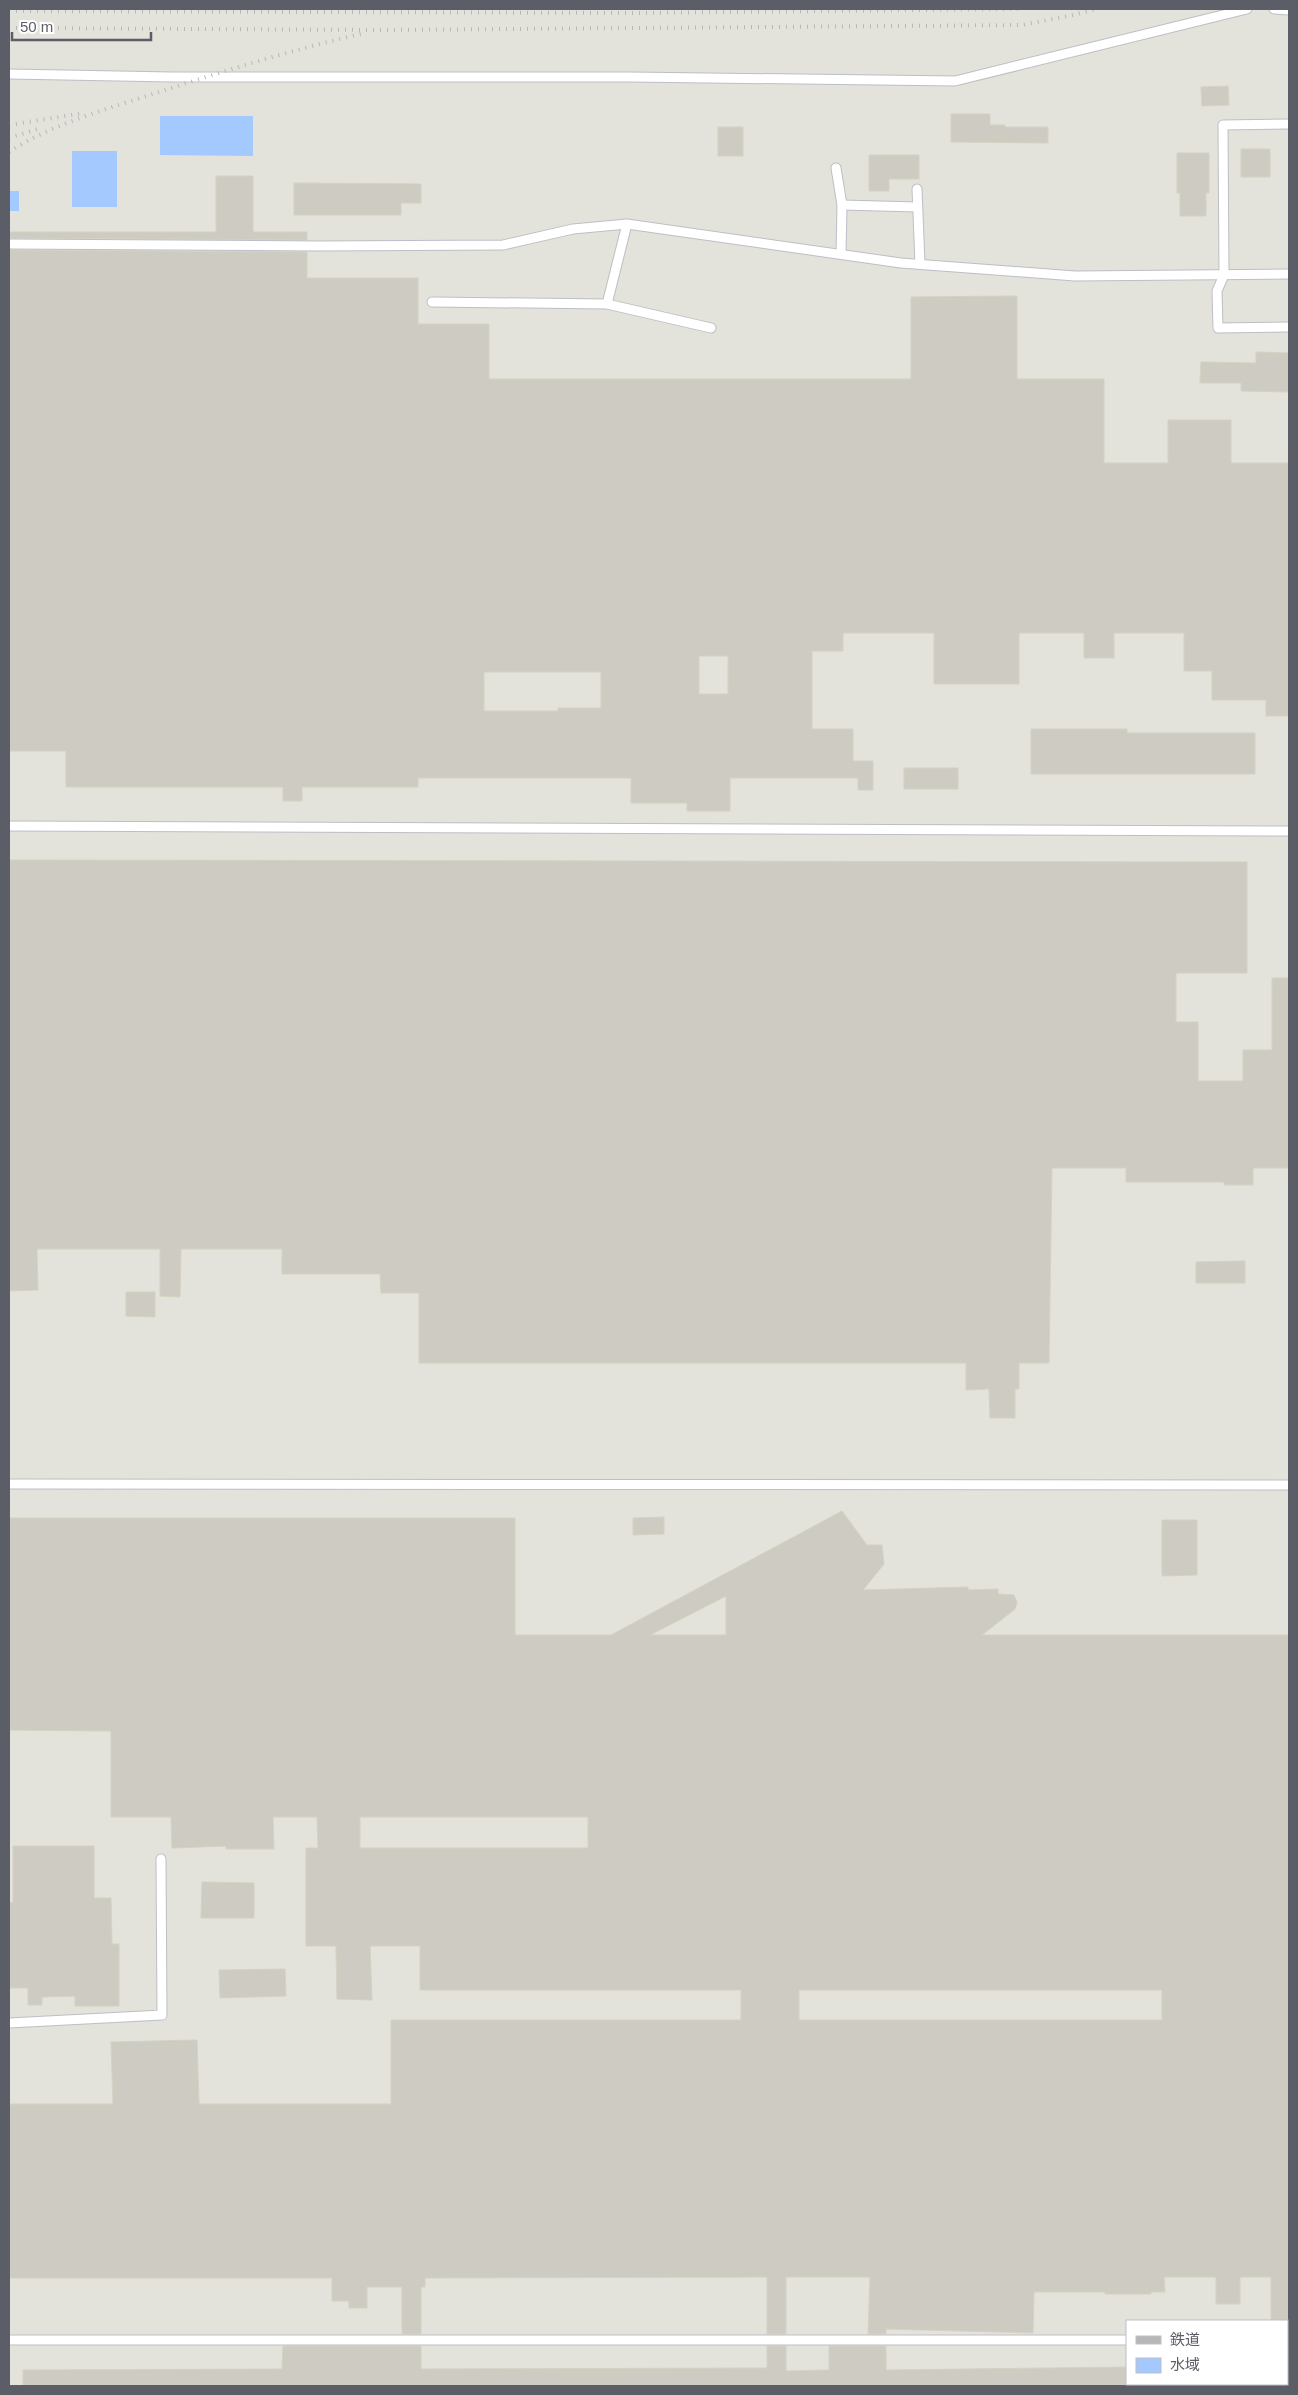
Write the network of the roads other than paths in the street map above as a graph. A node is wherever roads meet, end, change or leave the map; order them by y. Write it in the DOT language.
graph roads {
  1 [pos="1247,9"];
  2 [pos="1274,9"];
  3 [pos="1289,10"];
  4 [pos="9,74"];
  5 [pos="1289,124"];
  6 [pos="836,168"];
  7 [pos="917,189"];
  8 [pos="842,206"];
  9 [pos="917,207"];
  10 [pos="627,224"];
  11 [pos="9,244"];
  12 [pos="841,254"];
  13 [pos="920,264"];
  14 [pos="1289,274"];
  15 [pos="1224,275"];
  16 [pos="432,302"];
  17 [pos="607,304"];
  18 [pos="1289,327"];
  19 [pos="711,328"];
  20 [pos="9,826"];
  21 [pos="1289,831"];
  22 [pos="9,1484"];
  23 [pos="1289,1486"];
  24 [pos="161,1859"];
  25 [pos="9,2023"];
  26 [pos="9,2340"];
  27 [pos="1126,2340"];
  1 -- 4 [label="lane"];
  2 -- 3 [label="lane"];
  5 -- 15 [label="lane"];
  6 -- 8 [label="lane"];
  7 -- 9 [label="lane"];
  8 -- 9 [label="lane"];
  8 -- 12 [label="lane"];
  9 -- 13 [label="lane"];
  10 -- 11 [label="lane"];
  10 -- 12 [label="lane"];
  10 -- 17 [label="lane"];
  12 -- 13 [label="lane"];
  13 -- 15 [label="lane"];
  14 -- 15 [label="lane"];
  15 -- 18 [label="lane"];
  16 -- 17 [label="lane"];
  17 -- 19 [label="lane"];
  20 -- 21 [label="lane"];
  22 -- 23 [label="lane"];
  24 -- 25 [label="lane"];
  26 -- 27 [label="lane"];
}
